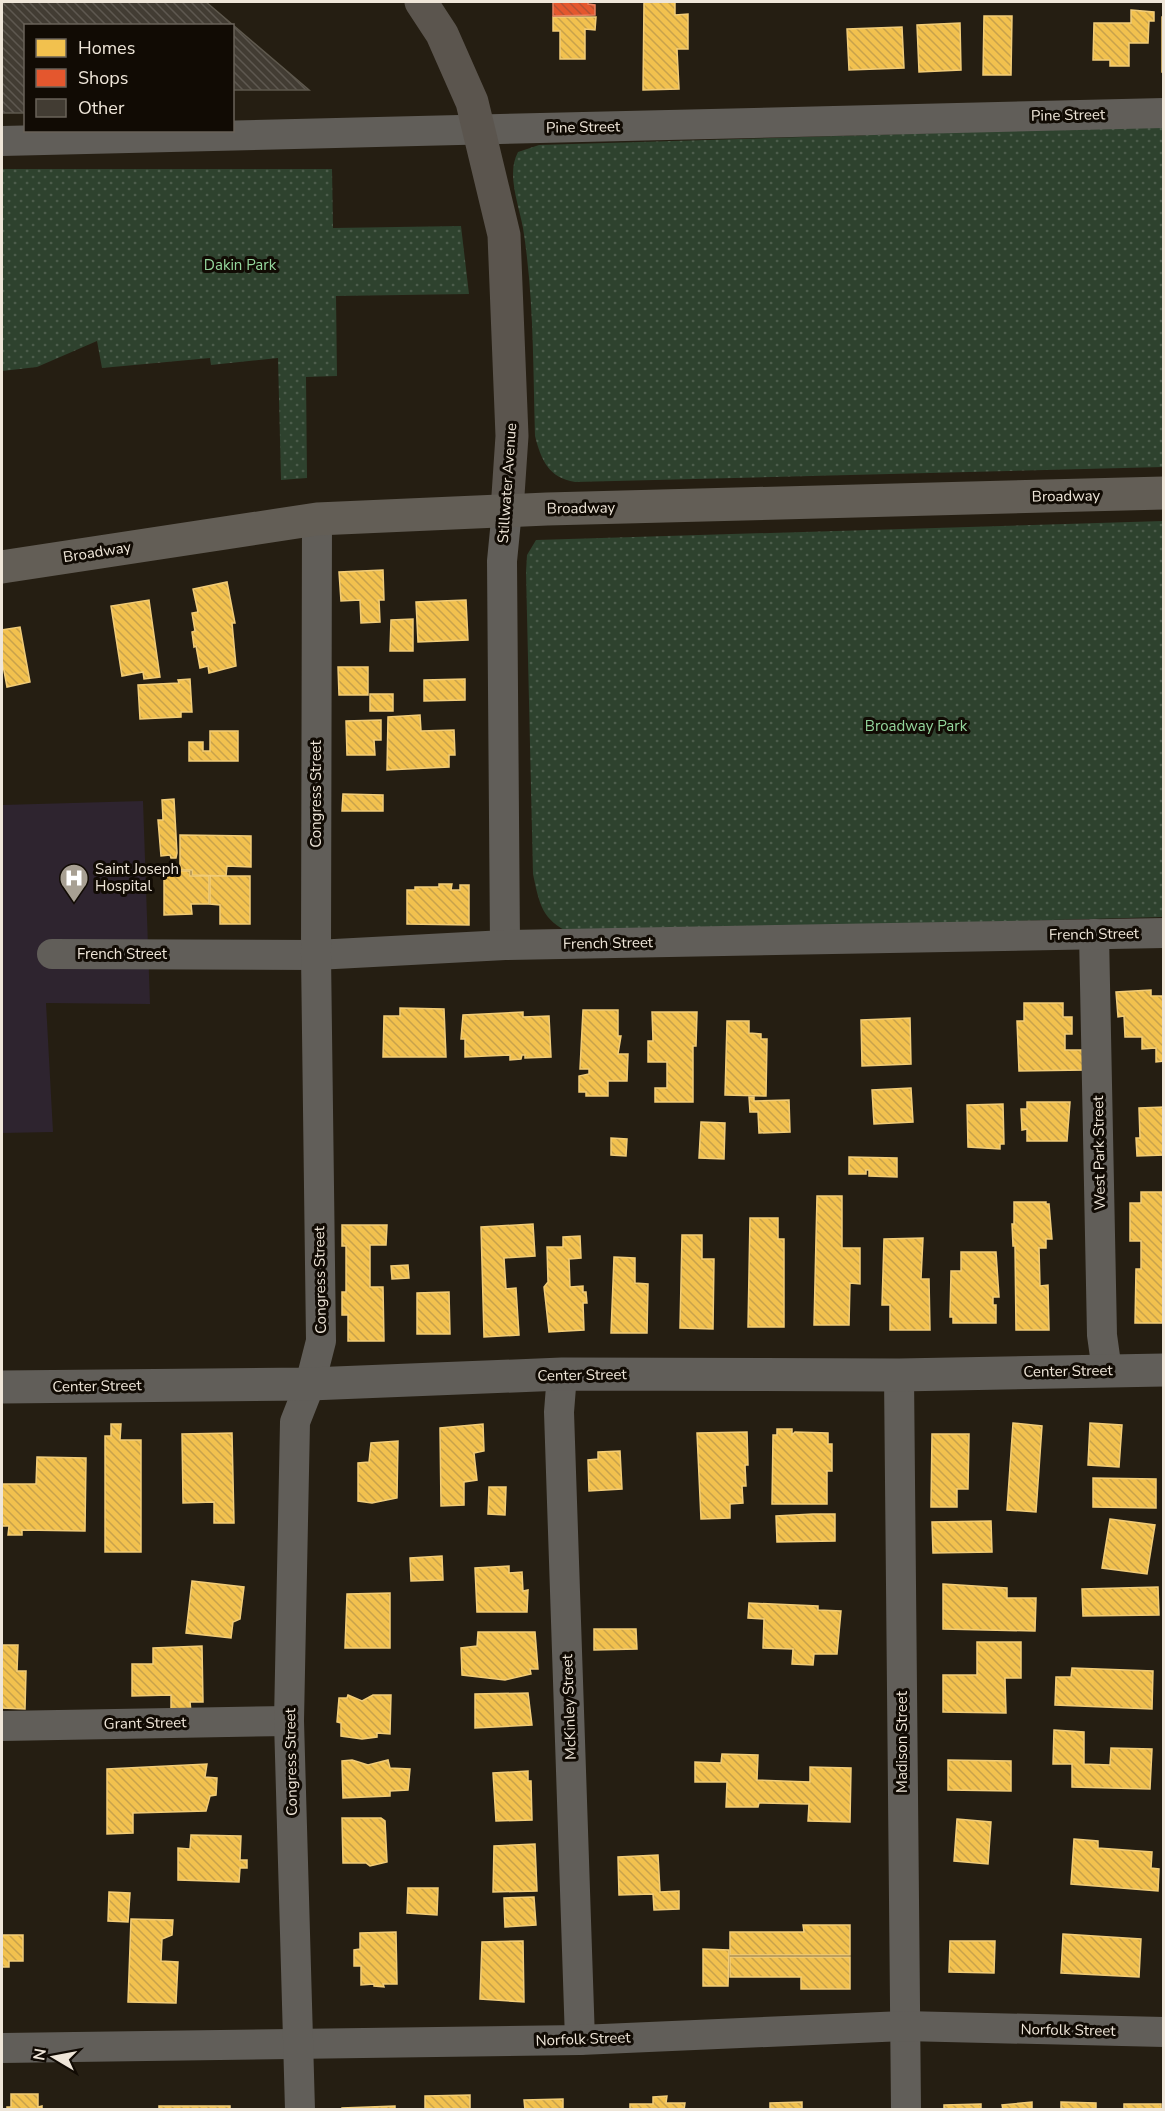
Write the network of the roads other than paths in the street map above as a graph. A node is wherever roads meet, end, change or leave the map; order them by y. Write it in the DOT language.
graph roads {
  1 [pos="421,2"];
  2 [pos="1164,113"];
  3 [pos="479,129"];
  4 [pos="2,141"];
  5 [pos="1164,493"];
  6 [pos="507,510"];
  7 [pos="317,519"];
  8 [pos="2,567"];
  9 [pos="1164,933"];
  10 [pos="1094,934"];
  11 [pos="505,945"];
  12 [pos="52,954"];
  13 [pos="316,955"];
  14 [pos="1164,1370"];
  15 [pos="1107,1371"];
  16 [pos="562,1374"];
  17 [pos="899,1375"];
  18 [pos="310,1384"];
  19 [pos="2,1387"];
  20 [pos="289,1721"];
  21 [pos="2,1726"];
  22 [pos="904,2026"];
  23 [pos="1164,2032"];
  24 [pos="580,2040"];
  25 [pos="300,2043"];
  26 [pos="2,2048"];
  27 [pos="300,2109"];
  28 [pos="906,2109"];
  1 -- 3 [label="main road, Stillwater Avenue"];
  2 -- 3 [label="street, Pine Street"];
  3 -- 4 [label="street, Pine Street"];
  3 -- 6 [label="main road, Stillwater Avenue"];
  5 -- 6 [label="main road, Broadway"];
  6 -- 7 [label="main road, Broadway"];
  6 -- 11 [label="street, Stillwater Avenue"];
  7 -- 8 [label="main road, Broadway"];
  7 -- 13 [label="street, Congress Street"];
  9 -- 10 [label="street, French Street"];
  10 -- 11 [label="street, French Street"];
  10 -- 15 [label="street, West Park Street"];
  11 -- 13 [label="street, French Street"];
  12 -- 13 [label="street, French Street"];
  13 -- 18 [label="street, Congress Street"];
  14 -- 15 [label="street, Center Street"];
  15 -- 17 [label="street, Center Street"];
  16 -- 17 [label="street, Center Street"];
  16 -- 18 [label="street, Center Street"];
  16 -- 24 [label="street, McKinley Street"];
  17 -- 22 [label="street, Madison Street"];
  18 -- 19 [label="street, Center Street"];
  18 -- 20 [label="street, Congress Street"];
  20 -- 21 [label="street, Grant Street"];
  20 -- 25 [label="street, Congress Street"];
  22 -- 23 [label="street, Norfolk Street"];
  22 -- 24 [label="street, Norfolk Street"];
  22 -- 28 [label="street, Madison Street"];
  24 -- 25 [label="street, Norfolk Street"];
  25 -- 26 [label="street, Norfolk Street"];
  25 -- 27 [label="street, Congress Street"];
}
